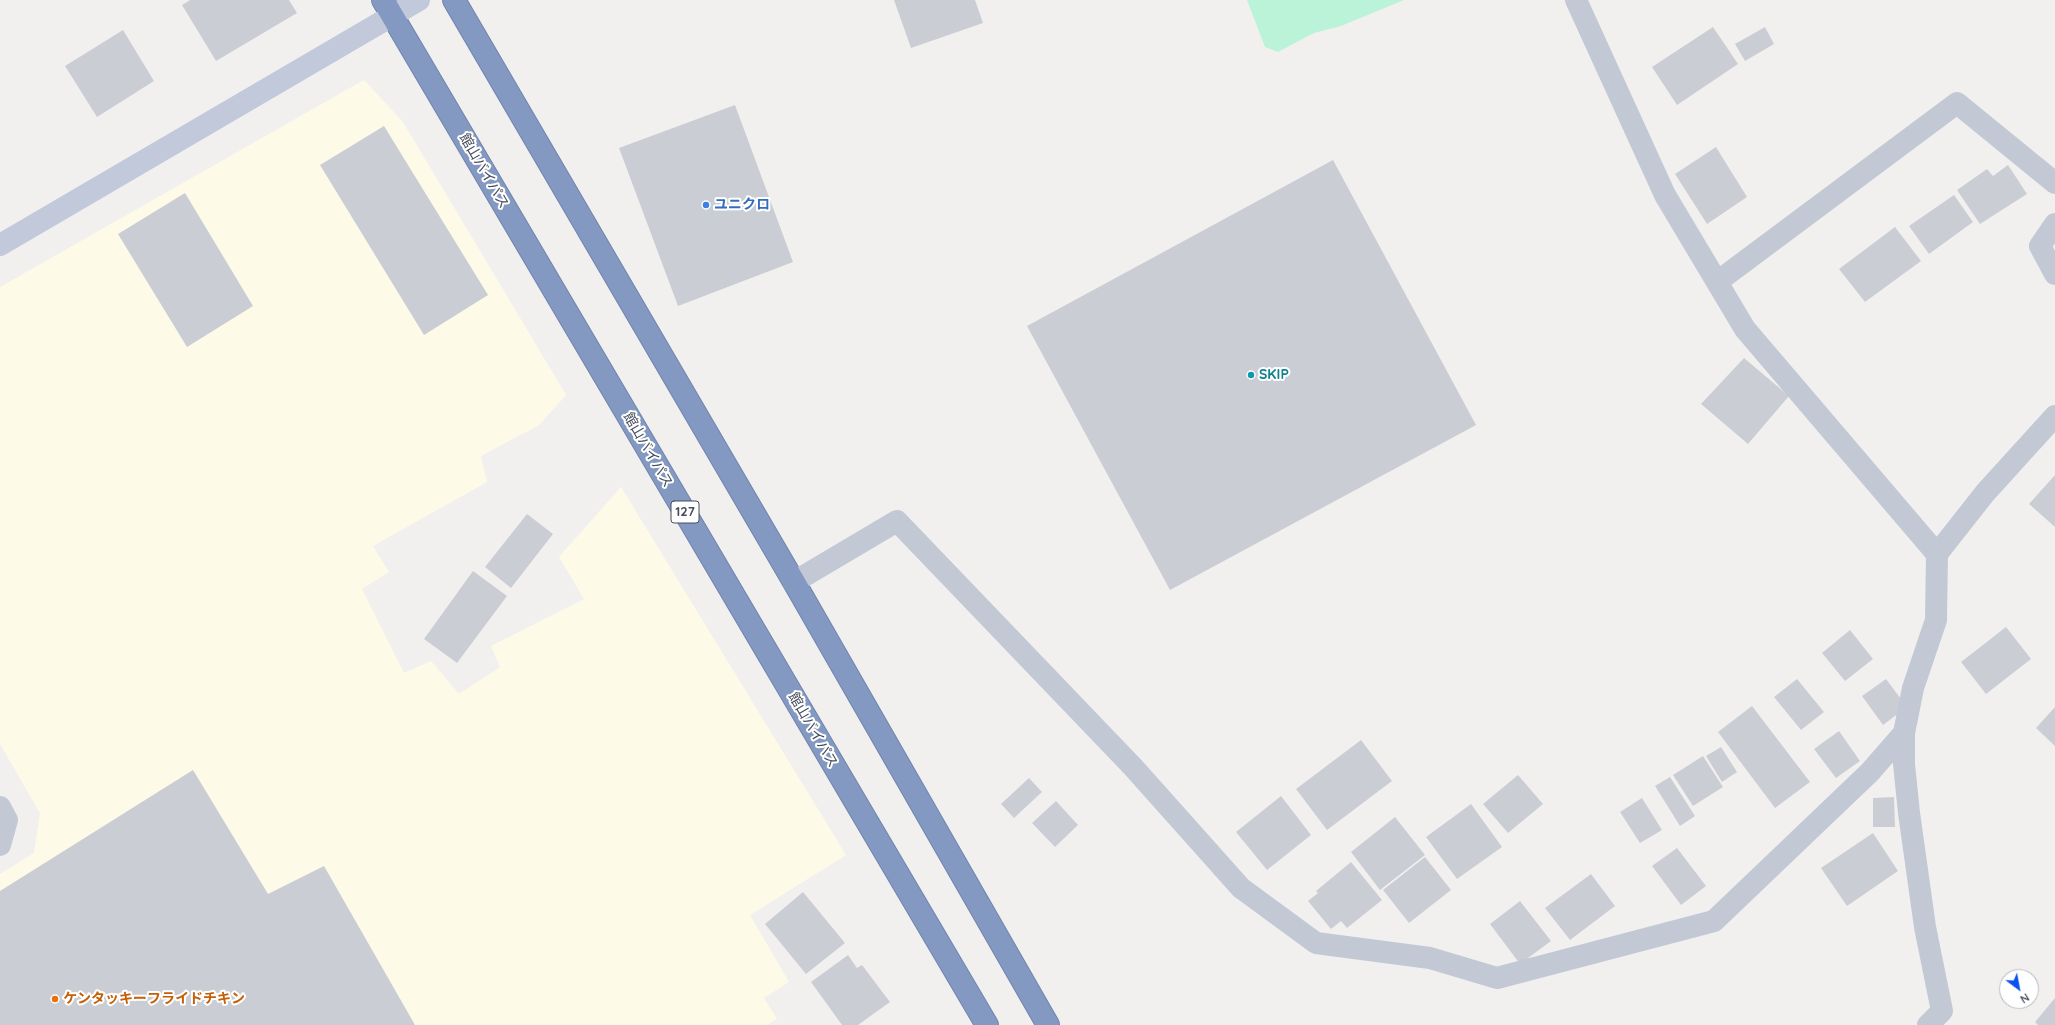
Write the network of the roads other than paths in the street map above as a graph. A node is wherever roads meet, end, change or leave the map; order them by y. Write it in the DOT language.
graph roads {
  1 [pos="419,0"];
  2 [pos="454,0"];
  3 [pos="1576,0"];
  4 [pos="388,8"];
  5 [pos="2055,183"];
  6 [pos="2055,224"];
  7 [pos="0,245"];
  8 [pos="2055,274"];
  9 [pos="1717,282"];
  10 [pos="2055,416"];
  11 [pos="1937,554"];
  12 [pos="794,582"];
  13 [pos="1904,733"];
  14 [pos="0,807"];
  15 [pos="0,845"];
  16 [pos="987,1025"];
  17 [pos="1048,1025"];
  18 [pos="1928,1025"];
  1 -- 4 [label="street"];
  2 -- 12 [label="highway"];
  3 -- 9 [label="street"];
  4 -- 7 [label="street"];
  4 -- 16 [label="highway, 館山バイパス / 127"];
  5 -- 9 [label="street"];
  6 -- 8 [label="street"];
  9 -- 11 [label="street"];
  10 -- 11 [label="street"];
  11 -- 13 [label="street"];
  12 -- 13 [label="street"];
  12 -- 17 [label="highway"];
  13 -- 18 [label="street"];
  14 -- 15 [label="street"];
}
